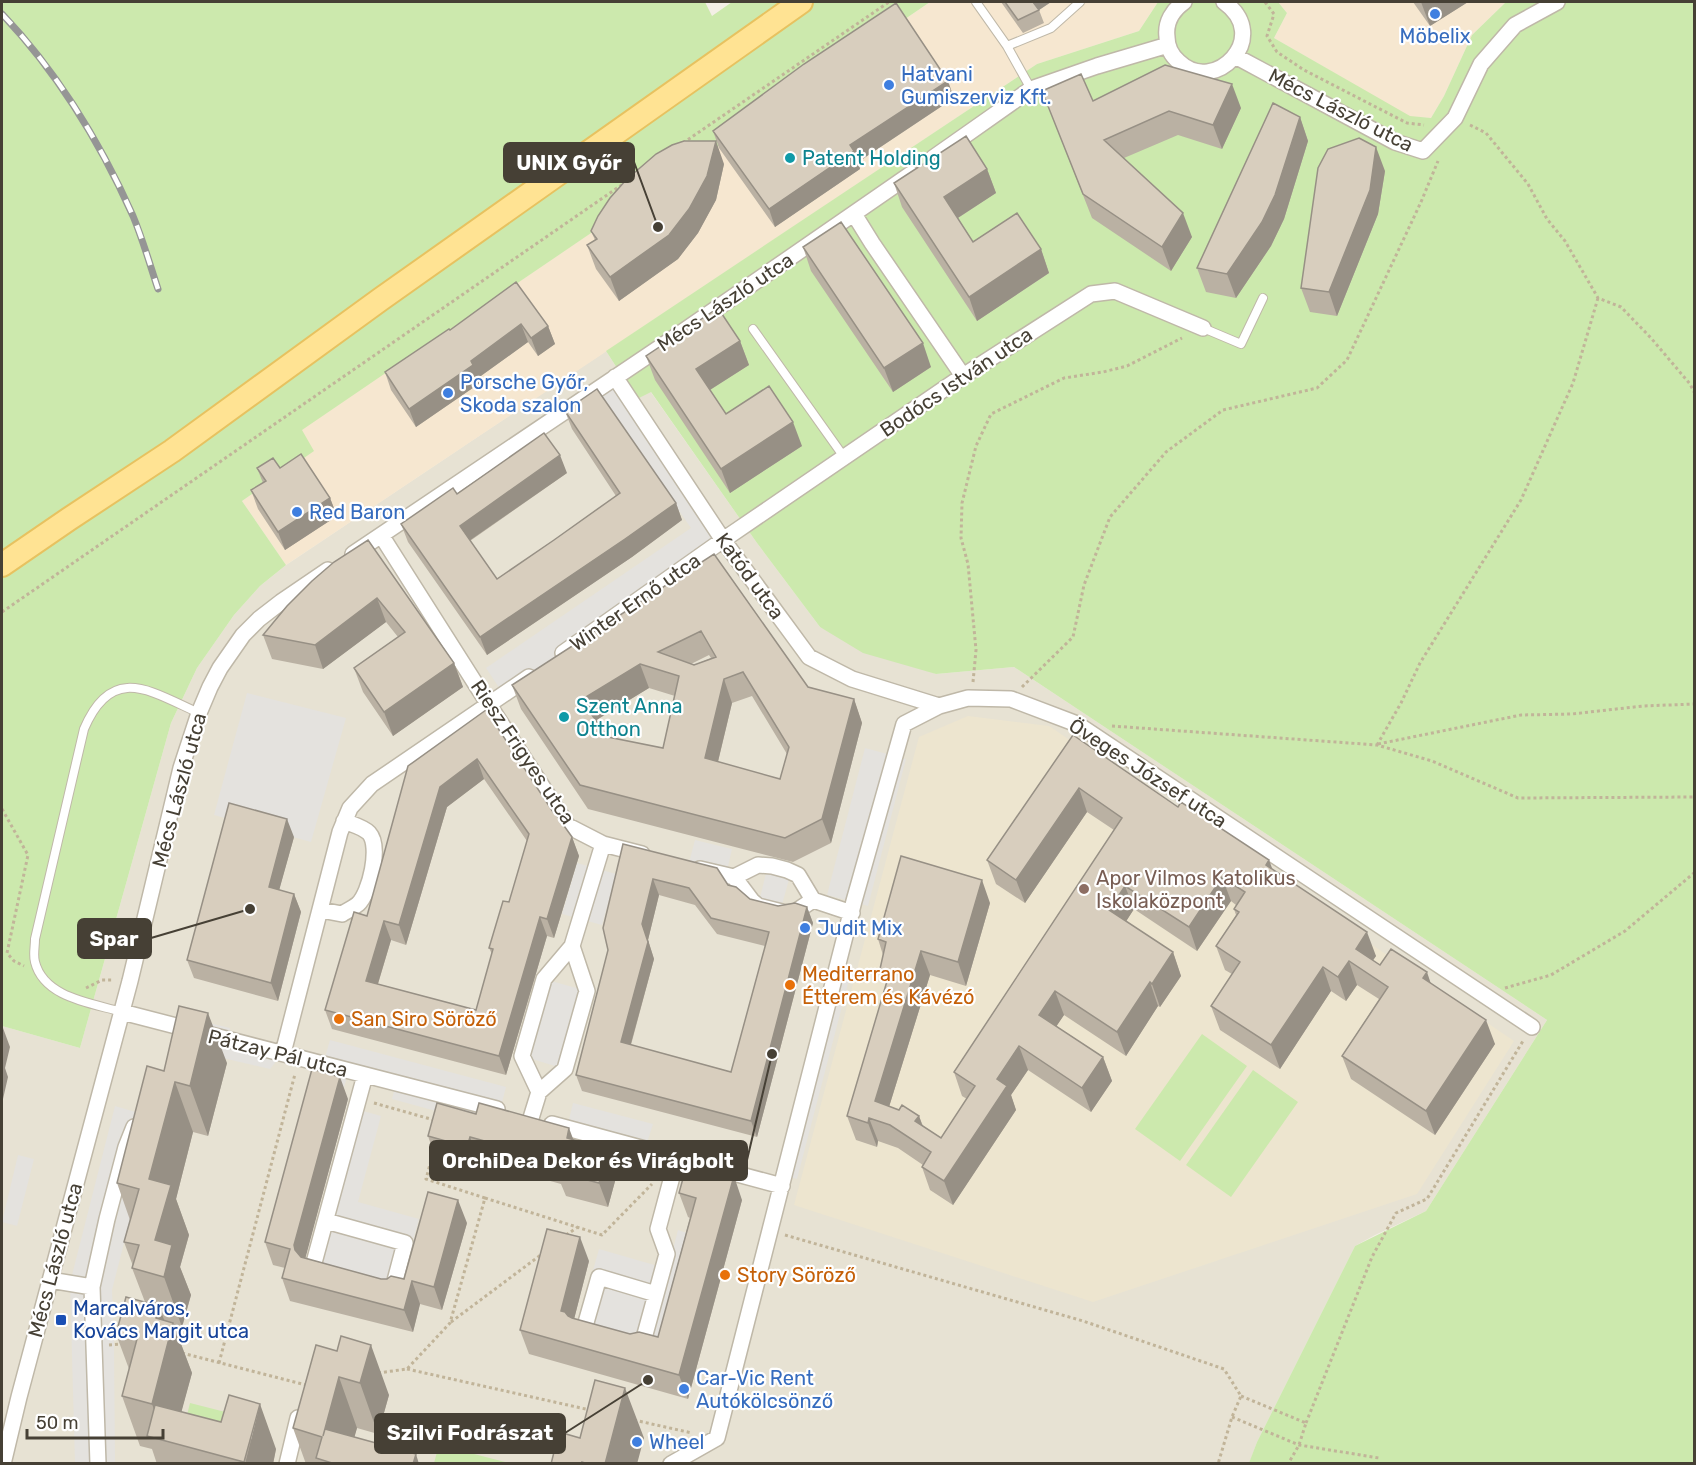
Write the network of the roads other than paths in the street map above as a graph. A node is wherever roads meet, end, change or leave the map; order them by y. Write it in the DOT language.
graph roads {
  1 [pos="801,2"];
  2 [pos="976,2"];
  3 [pos="1080,2"];
  4 [pos="1184,2"];
  5 [pos="1224,2"];
  6 [pos="1557,2"];
  7 [pos="1168,45"];
  8 [pos="1007,46"];
  9 [pos="1235,56"];
  10 [pos="1031,89"];
  11 [pos="854,214"];
  12 [pos="1263,298"];
  13 [pos="1203,328"];
  14 [pos="753,329"];
  15 [pos="963,376"];
  16 [pos="615,377"];
  17 [pos="844,457"];
  18 [pos="381,535"];
  19 [pos="723,540"];
  20 [pos="2,565"];
  21 [pos="489,705"];
  22 [pos="939,706"];
  23 [pos="199,712"];
  24 [pos="344,821"];
  25 [pos="603,844"];
  26 [pos="657,858"];
  27 [pos="688,866"];
  28 [pos="734,877"];
  29 [pos="813,900"];
  30 [pos="321,910"];
  31 [pos="852,913"];
  32 [pos="572,946"];
  33 [pos="122,1012"];
  34 [pos="1532,1027"];
  35 [pos="283,1053"];
  36 [pos="365,1075"];
  37 [pos="539,1092"];
  38 [pos="139,1113"];
  39 [pos="521,1115"];
  40 [pos="677,1158"];
  41 [pos="782,1186"];
  42 [pos="326,1221"];
  43 [pos="334,1276"];
  44 [pos="50,1280"];
  45 [pos="92,1287"];
  46 [pos="377,1288"];
  47 [pos="656,1294"];
  48 [pos="603,1338"];
  49 [pos="622,1344"];
  50 [pos="298,1418"];
  51 [pos="3,1464"];
  52 [pos="98,1464"];
  53 [pos="287,1464"];
  54 [pos="671,1464"];
  1 -- 20 [label="main road"];
  2 -- 8 [label="lane"];
  3 -- 8 [label="lane"];
  4 -- 7 [label="street"];
  5 -- 9 [label="street"];
  6 -- 9 [label="street, Mécs László utca"];
  7 -- 9 [label="street"];
  7 -- 10 [label="street, Mécs László utca"];
  8 -- 10 [label="lane"];
  10 -- 11 [label="street, Mécs László utca"];
  11 -- 15 [label="street"];
  11 -- 16 [label="street, Mécs László utca"];
  12 -- 13 [label="lane"];
  13 -- 15 [label="street, Bodócs István utca"];
  14 -- 17 [label="lane"];
  15 -- 17 [label="street, Bodócs István utca"];
  16 -- 18 [label="street, Mécs László utca"];
  16 -- 19 [label="street, Katód utca"];
  17 -- 19 [label="street, Bodócs István utca"];
  18 -- 21 [label="street, Riesz Frigyes utca"];
  18 -- 23 [label="street, Mécs László utca"];
  19 -- 21 [label="street, Winter Ernő utca"];
  19 -- 22 [label="street, Katód utca"];
  21 -- 24 [label="street, Winter Ernő utca"];
  21 -- 25 [label="street, Riesz Frigyes utca"];
  22 -- 31 [label="street, Öveges József utca"];
  22 -- 34 [label="street, Öveges József utca"];
  23 -- 33 [label="street, Mécs László utca"];
  23 -- 33 [label="lane"];
  24 -- 30 [label="street, Winter Ernő utca"];
  24 -- 30 [label="street"];
  25 -- 26 [label="street, Riesz Frigyes utca"];
  25 -- 32 [label="street"];
  27 -- 28 [label="street"];
  28 -- 29 [label="street"];
  28 -- 29 [label="street"];
  29 -- 31 [label="street"];
  30 -- 35 [label="street, Winter Ernő utca"];
  31 -- 41 [label="street, Öveges József utca"];
  32 -- 37 [label="street"];
  32 -- 37 [label="street"];
  33 -- 35 [label="street, Pátzay Pál utca"];
  33 -- 44 [label="street, Mécs László utca"];
  35 -- 36 [label="street, Pátzay Pál utca"];
  36 -- 39 [label="street, Pátzay Pál utca"];
  36 -- 42 [label="street, Pátzay Pál utca"];
  37 -- 39 [label="street"];
  38 -- 45 [label="street, Mécs László utca"];
  39 -- 40 [label="street, Pátzay Pál utca"];
  40 -- 41 [label="street, Pátzay Pál utca"];
  40 -- 47 [label="street"];
  41 -- 54 [label="street"];
  42 -- 43 [label="street, Pátzay Pál utca"];
  42 -- 46 [label="street"];
  44 -- 45 [label="street"];
  44 -- 51 [label="street, Mécs László utca"];
  45 -- 52 [label="street, Mécs László utca"];
  47 -- 48 [label="street"];
  47 -- 49 [label="street"];
  50 -- 53 [label="street"];
}
